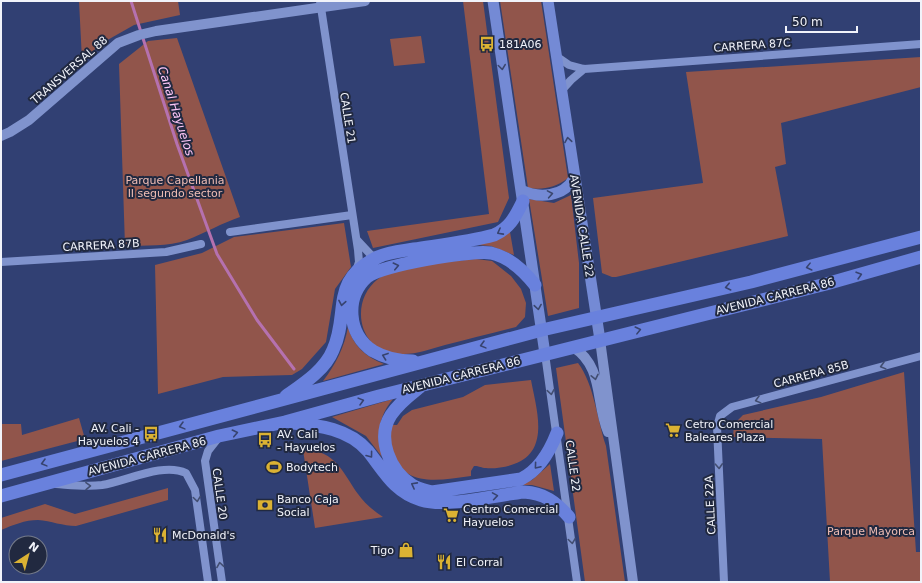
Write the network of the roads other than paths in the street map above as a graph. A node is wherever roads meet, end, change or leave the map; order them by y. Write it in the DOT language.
graph roads {
  1 [pos="365,1"];
  2 [pos="493,1"];
  3 [pos="548,1"];
  4 [pos="320,4"];
  5 [pos="921,44"];
  6 [pos="556,56"];
  7 [pos="584,69"];
  8 [pos="561,91"];
  9 [pos="1,136"];
  10 [pos="574,178"];
  11 [pos="522,196"];
  12 [pos="352,215"];
  13 [pos="230,232"];
  14 [pos="356,237"];
  15 [pos="921,237"];
  16 [pos="201,244"];
  17 [pos="379,257"];
  18 [pos="921,257"];
  19 [pos="1,262"];
  20 [pos="354,276"];
  21 [pos="535,284"];
  22 [pos="596,318"];
  23 [pos="542,330"];
  24 [pos="600,340"];
  25 [pos="573,347"];
  26 [pos="546,354"];
  27 [pos="921,356"];
  28 [pos="423,362"];
  29 [pos="423,385"];
  30 [pos="278,402"];
  31 [pos="284,422"];
  32 [pos="717,427"];
  33 [pos="557,433"];
  34 [pos="219,436"];
  35 [pos="615,451"];
  36 [pos="1,475"];
  37 [pos="49,483"];
  38 [pos="1,496"];
  39 [pos="569,517"];
  40 [pos="208,582"];
  41 [pos="222,582"];
  42 [pos="578,582"];
  43 [pos="633,582"];
  44 [pos="724,582"];
  1 -- 4 [label="street, TRANSVERSAL 88"];
  2 -- 11 [label="main road, one-way"];
  3 -- 6 [label="main road, AVENIDA CALLE 22"];
  4 -- 9 [label="street, TRANSVERSAL 88"];
  4 -- 12 [label="street, CALLE 21"];
  5 -- 7 [label="street, CARRERA 87C"];
  6 -- 7 [label="street, CARRERA 87C"];
  6 -- 8 [label="main road, AVENIDA CALLE 22"];
  7 -- 8 [label="street"];
  10 -- 8 [label="main road, AVENIDA CALLE 22, one-way"];
  11 -- 10 [label="main road, one-way"];
  10 -- 22 [label="main road, AVENIDA CALLE 22"];
  11 -- 17 [label="main road, one-way"];
  11 -- 21 [label="main road"];
  12 -- 13 [label="street"];
  12 -- 14 [label="street, CALLE 21"];
  14 -- 17 [label="street, CALLE 21"];
  14 -- 20 [label="street, CALLE 21"];
  15 -- 22 [label="main road, AVENIDA CARRERA 86, one-way"];
  16 -- 19 [label="street, CARRERA 87B"];
  17 -- 20 [label="main road"];
  24 -- 18 [label="main road, AVENIDA CARRERA 86, one-way"];
  20 -- 30 [label="main road, one-way"];
  21 -- 23 [label="main road, one-way"];
  28 -- 21 [label="main road, one-way"];
  22 -- 23 [label="main road, AVENIDA CARRERA 86"];
  22 -- 24 [label="main road, AVENIDA CALLE 22"];
  23 -- 26 [label="main road"];
  23 -- 28 [label="main road, AVENIDA CARRERA 86, one-way"];
  24 -- 25 [label="main road, AVENIDA CARRERA 86"];
  24 -- 35 [label="street, AVENIDA CALLE 22"];
  25 -- 26 [label="main road, AVENIDA CARRERA 86"];
  25 -- 35 [label="street, AVENIDA CALLE 22, one-way"];
  26 -- 29 [label="main road, AVENIDA CARRERA 86"];
  26 -- 33 [label="street, CALLE 22, one-way"];
  27 -- 32 [label="street, CARRERA 85B, one-way"];
  28 -- 30 [label="main road, AVENIDA CARRERA 86"];
  31 -- 29 [label="main road, AVENIDA CARRERA 86, one-way"];
  33 -- 29 [label="main road, one-way"];
  30 -- 36 [label="main road, AVENIDA CARRERA 86, one-way"];
  34 -- 31 [label="main road, AVENIDA CARRERA 86, one-way"];
  31 -- 39 [label="main road, one-way"];
  32 -- 44 [label="street, CALLE 22A, one-way"];
  33 -- 39 [label="street, CALLE 22"];
  34 -- 37 [label="main road, AVENIDA CARRERA 86"];
  41 -- 34 [label="street, CALLE 20, one-way"];
  35 -- 43 [label="street, AVENIDA CALLE 22"];
  37 -- 38 [label="main road, AVENIDA CARRERA 86"];
  37 -- 40 [label="street, one-way"];
  39 -- 42 [label="street, CALLE 22, one-way"];
}
